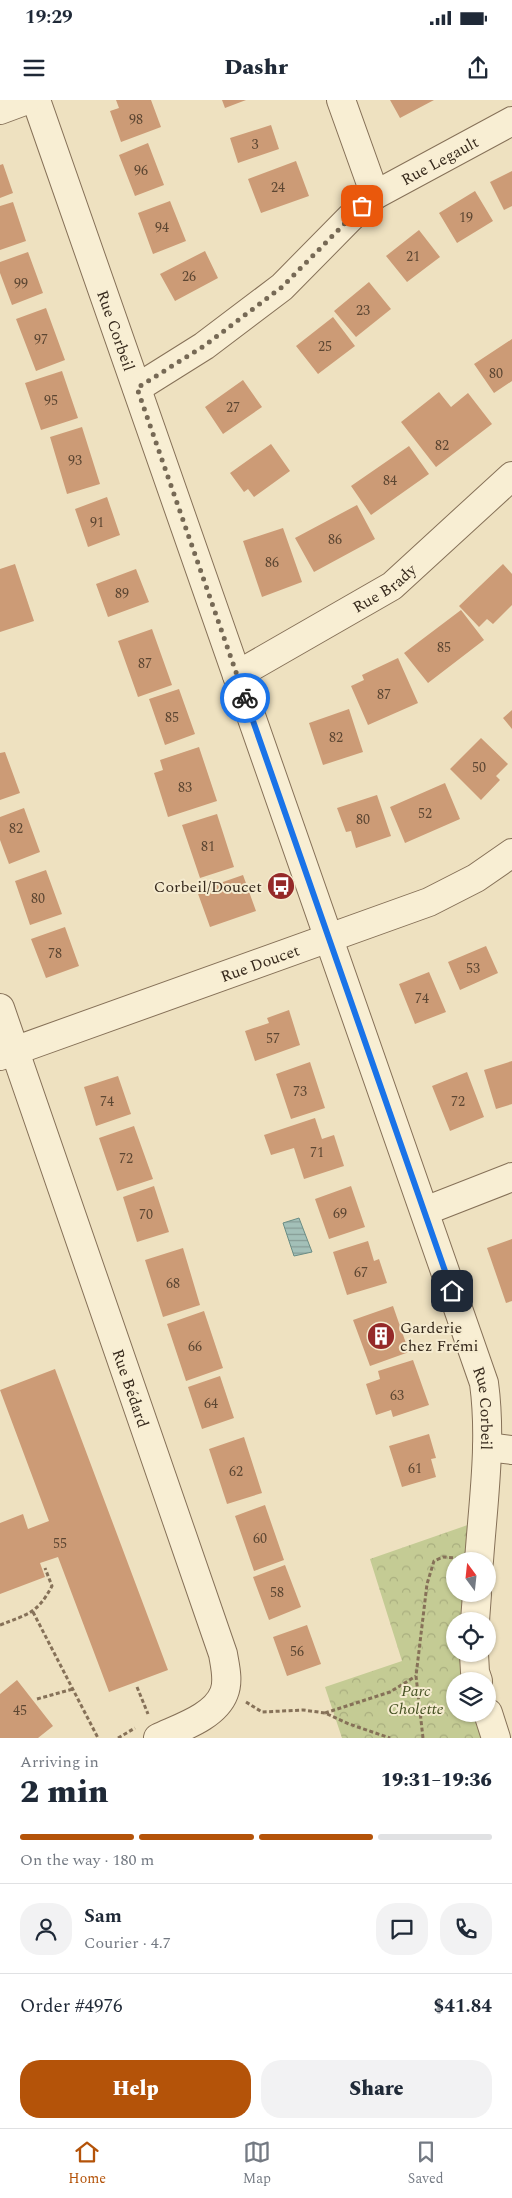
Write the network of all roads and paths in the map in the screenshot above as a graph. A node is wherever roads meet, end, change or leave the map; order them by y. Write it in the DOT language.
graph roads {
  1 [pos="27,100"];
  2 [pos="36,100"];
  3 [pos="341,100"];
  4 [pos="0,110"];
  5 [pos="512,120"];
  6 [pos="375,195"];
  7 [pos="137,388"];
  8 [pos="512,476"];
  9 [pos="237,675"];
  10 [pos="512,853"];
  11 [pos="329,938"];
  12 [pos="0,1008"];
  13 [pos="7,1054"];
  14 [pos="512,1177"];
  15 [pos="425,1211"];
  16 [pos="499,1449"];
  17 [pos="481,1552"];
  18 [pos="446,1558"];
  19 [pos="45,1568"];
  20 [pos="33,1612"];
  21 [pos="0,1625"];
  22 [pos="416,1676"];
  23 [pos="137,1687"];
  24 [pos="73,1689"];
  25 [pos="37,1699"];
  26 [pos="244,1701"];
  27 [pos="325,1713"];
  28 [pos="491,1722"];
  29 [pos="153,1726"];
  30 [pos="98,1738"];
  31 [pos="390,1738"];
  32 [pos="422,1738"];
  33 [pos="496,1738"];
  1 -- 4 [label="street"];
  2 -- 7 [label="street, Rue Corbeil"];
  3 -- 6 [label="street"];
  5 -- 6 [label="street, Rue Legault"];
  6 -- 7 [label="street, Rue Legault"];
  7 -- 9 [label="street, Rue Corbeil"];
  8 -- 9 [label="street, Rue Brady"];
  9 -- 11 [label="street, Rue Corbeil"];
  10 -- 11 [label="street, Rue Doucet"];
  11 -- 13 [label="street, Rue Doucet"];
  11 -- 15 [label="street, Rue Corbeil"];
  12 -- 13 [label="street, Rue Bédard"];
  13 -- 29 [label="street, Rue Bédard"];
  14 -- 15 [label="street"];
  15 -- 16 [label="street, Rue Corbeil"];
  16 -- 17 [label="street, Rue Corbeil"];
  18 -- 22 [label="path"];
  19 -- 20 [label="path"];
  20 -- 21 [label="path"];
  20 -- 24 [label="path"];
  22 -- 27 [label="path"];
  22 -- 32 [label="path"];
  23 -- 29 [label="path"];
  24 -- 25 [label="path"];
  24 -- 30 [label="path"];
  26 -- 27 [label="path"];
  27 -- 31 [label="path"];
  28 -- 33 [label="street"];
}
